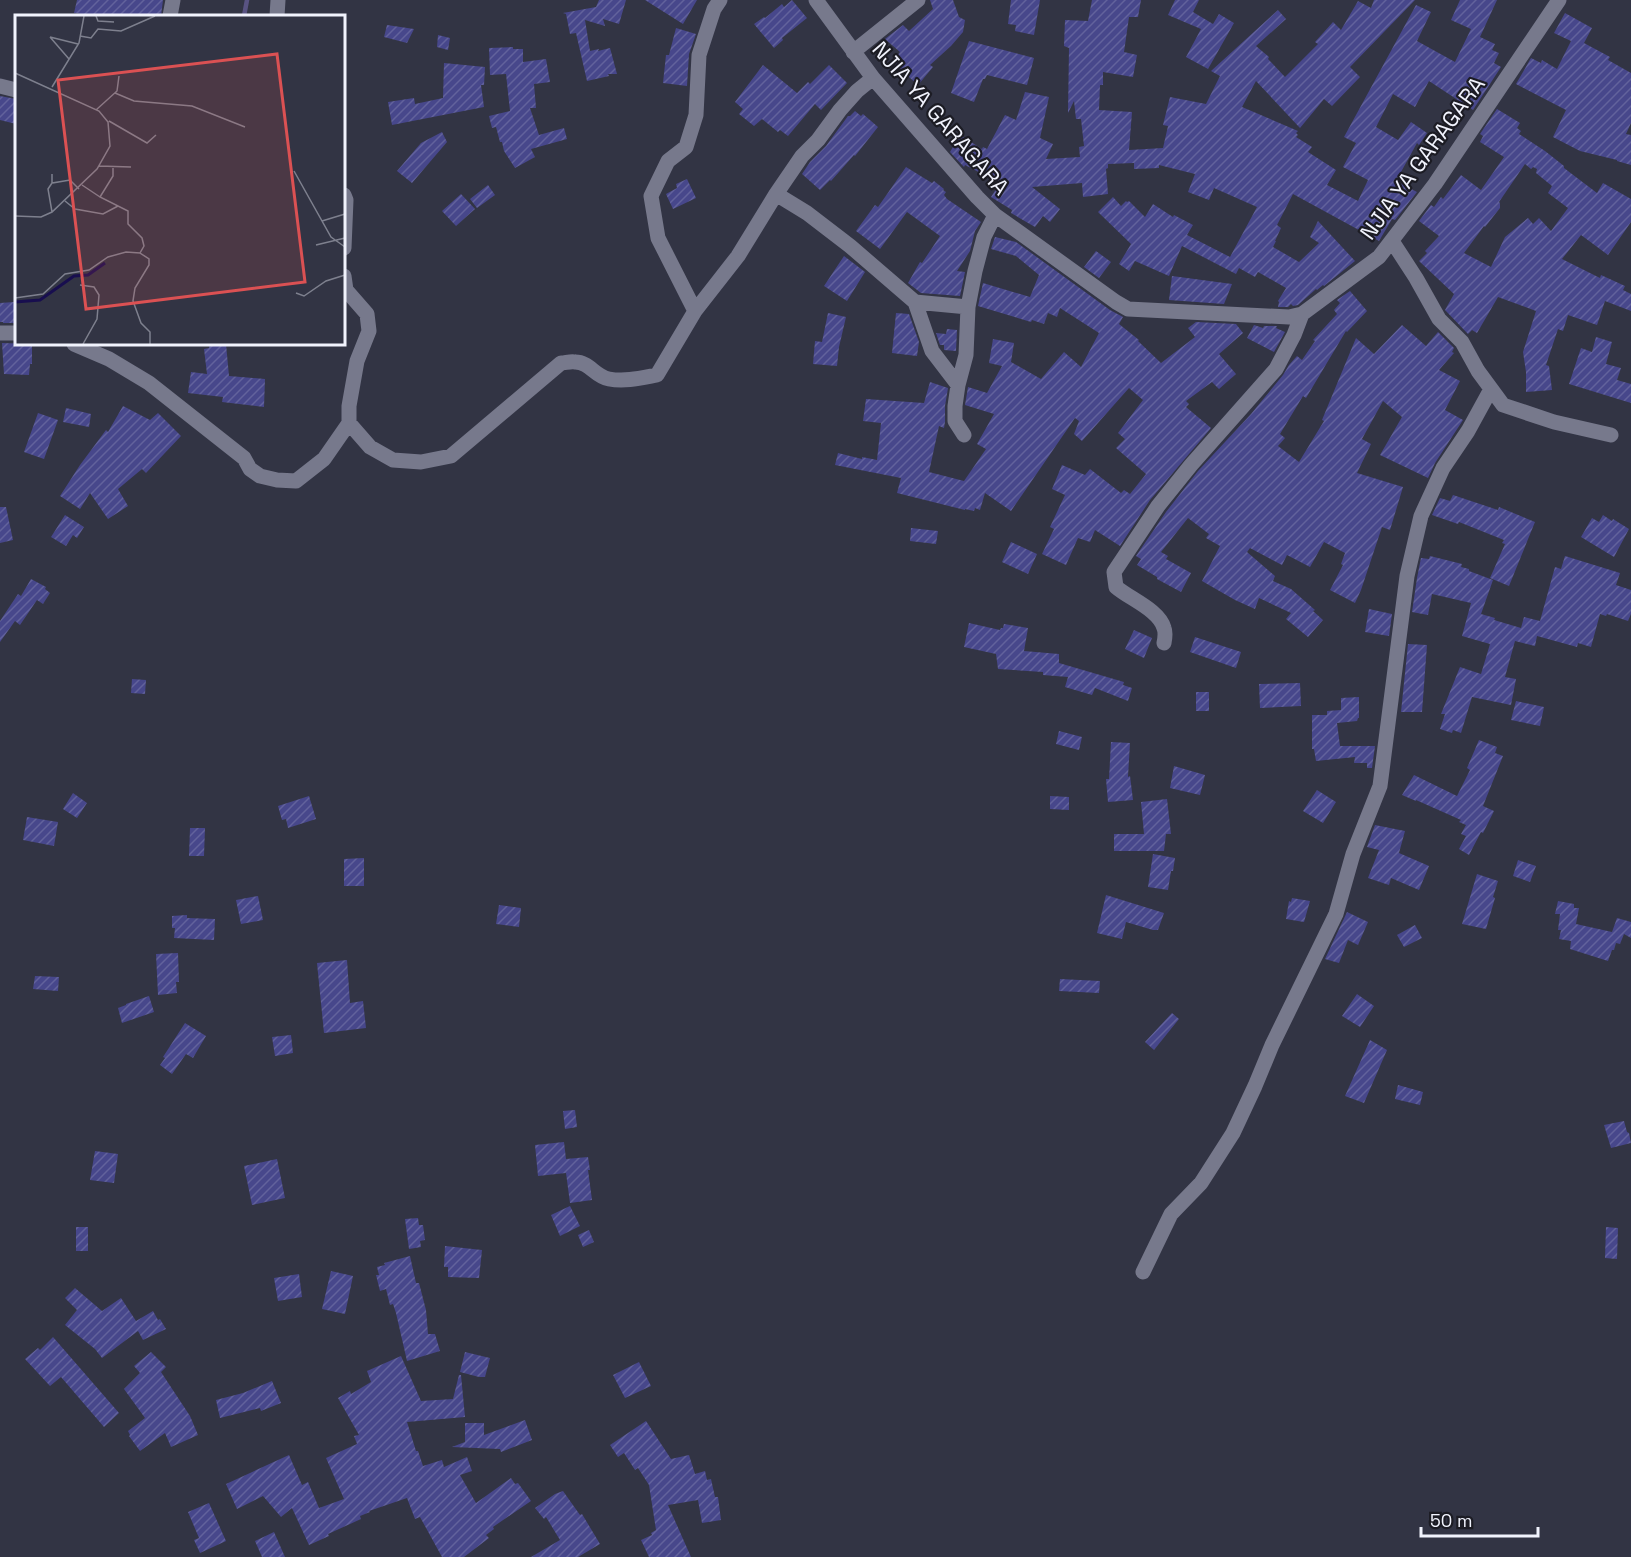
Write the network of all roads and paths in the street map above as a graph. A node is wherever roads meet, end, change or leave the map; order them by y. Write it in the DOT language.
graph roads {
  1 [pos="173,0"];
  2 [pos="278,0"];
  3 [pos="720,0"];
  4 [pos="816,0"];
  5 [pos="918,0"];
  6 [pos="1559,0"];
  7 [pos="170,15"];
  8 [pos="277,15"];
  9 [pos="853,52"];
  10 [pos="873,78"];
  11 [pos="0,86"];
  12 [pos="15,90"];
  13 [pos="776,194"];
  14 [pos="995,215"];
  15 [pos="1392,241"];
  16 [pos="345,283"];
  17 [pos="915,302"];
  18 [pos="968,308"];
  19 [pos="695,311"];
  20 [pos="1302,314"];
  21 [pos="76,345"];
  22 [pos="958,385"];
  23 [pos="1491,389"];
  24 [pos="349,423"];
  25 [pos="964,435"];
  26 [pos="1611,435"];
  27 [pos="1164,643"];
  28 [pos="1143,1272"];
  1 -- 7 [label="street"];
  2 -- 8 [label="street"];
  3 -- 19 [label="street"];
  4 -- 9 [label="street, NJIA YA GARAGARA"];
  5 -- 9 [label="street"];
  6 -- 15 [label="street, NJIA YA GARAGARA"];
  9 -- 10 [label="street, NJIA YA GARAGARA"];
  10 -- 13 [label="street"];
  10 -- 14 [label="street, NJIA YA GARAGARA"];
  11 -- 12 [label="street"];
  13 -- 17 [label="street"];
  13 -- 19 [label="street"];
  14 -- 18 [label="street"];
  14 -- 20 [label="street, NJIA YA GARAGARA"];
  15 -- 20 [label="street, NJIA YA GARAGARA"];
  15 -- 23 [label="street"];
  16 -- 24 [label="street"];
  17 -- 18 [label="street"];
  17 -- 22 [label="street"];
  18 -- 22 [label="street"];
  19 -- 24 [label="street"];
  20 -- 27 [label="street"];
  21 -- 24 [label="street"];
  22 -- 25 [label="street"];
  23 -- 26 [label="street"];
  23 -- 28 [label="street"];
}
